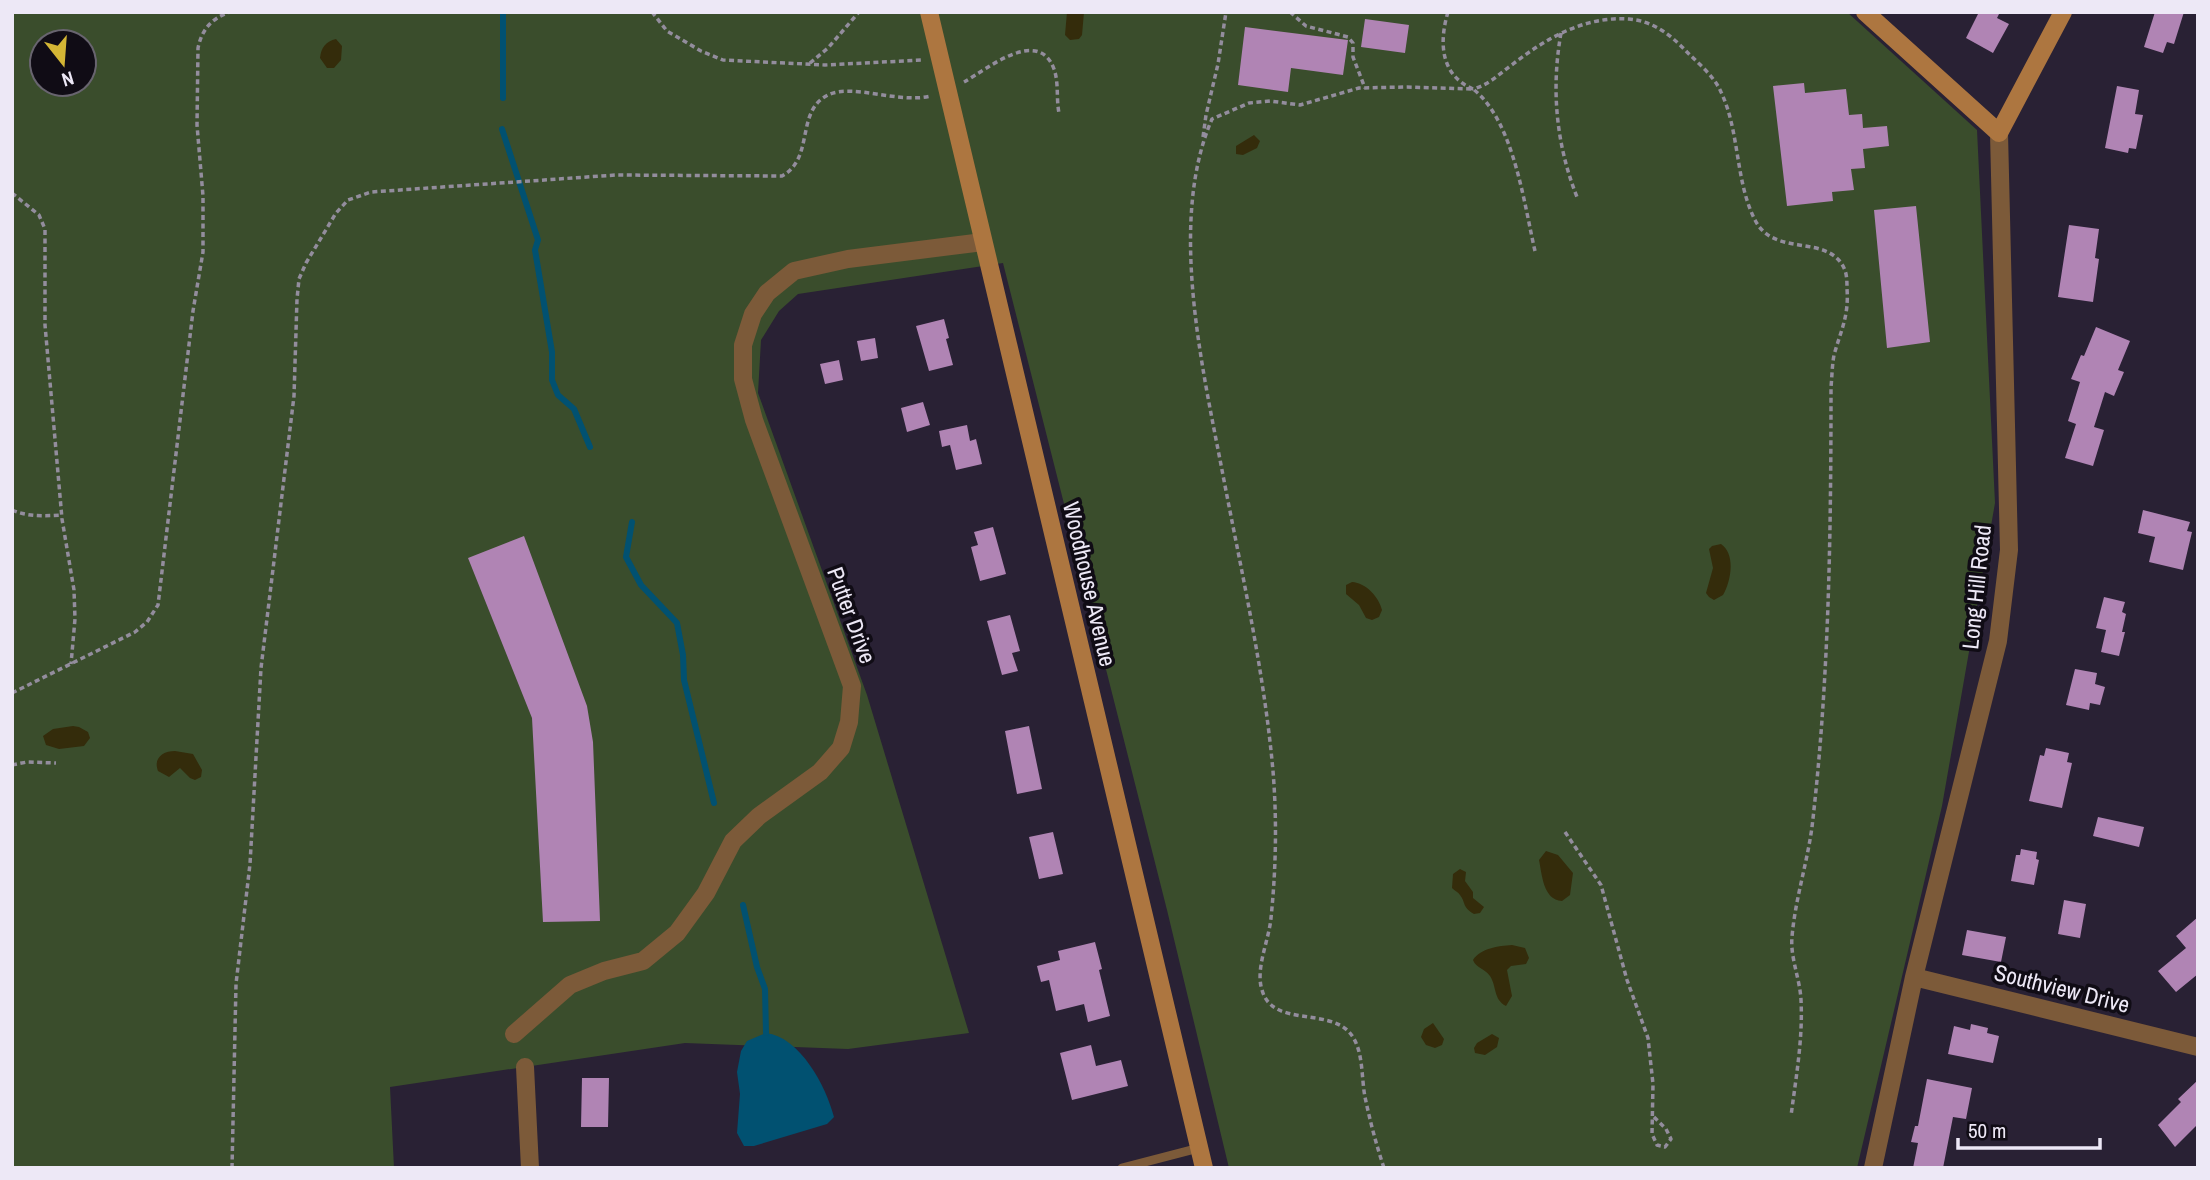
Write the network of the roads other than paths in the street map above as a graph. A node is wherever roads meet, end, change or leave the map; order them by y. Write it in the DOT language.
graph roads {
  1 [pos="929,12"];
  2 [pos="1865,12"];
  3 [pos="2063,12"];
  4 [pos="1999,134"];
  5 [pos="983,242"];
  6 [pos="1914,977"];
  7 [pos="513,1034"];
  8 [pos="2198,1047"];
  9 [pos="524,1067"];
  10 [pos="1199,1147"];
  11 [pos="530,1168"];
  12 [pos="1122,1168"];
  13 [pos="1204,1168"];
  14 [pos="1873,1168"];
  1 -- 5 [label="main road, Woodhouse Avenue"];
  2 -- 4 [label="main road"];
  3 -- 4 [label="main road, Long Hill Road"];
  4 -- 6 [label="street, Long Hill Road"];
  5 -- 7 [label="street, Putter Drive"];
  5 -- 10 [label="main road, Woodhouse Avenue"];
  6 -- 8 [label="street, Southview Drive"];
  6 -- 14 [label="street, Long Hill Road"];
  9 -- 11 [label="street"];
  10 -- 12 [label="lane"];
  10 -- 13 [label="main road, Woodhouse Avenue"];
}
